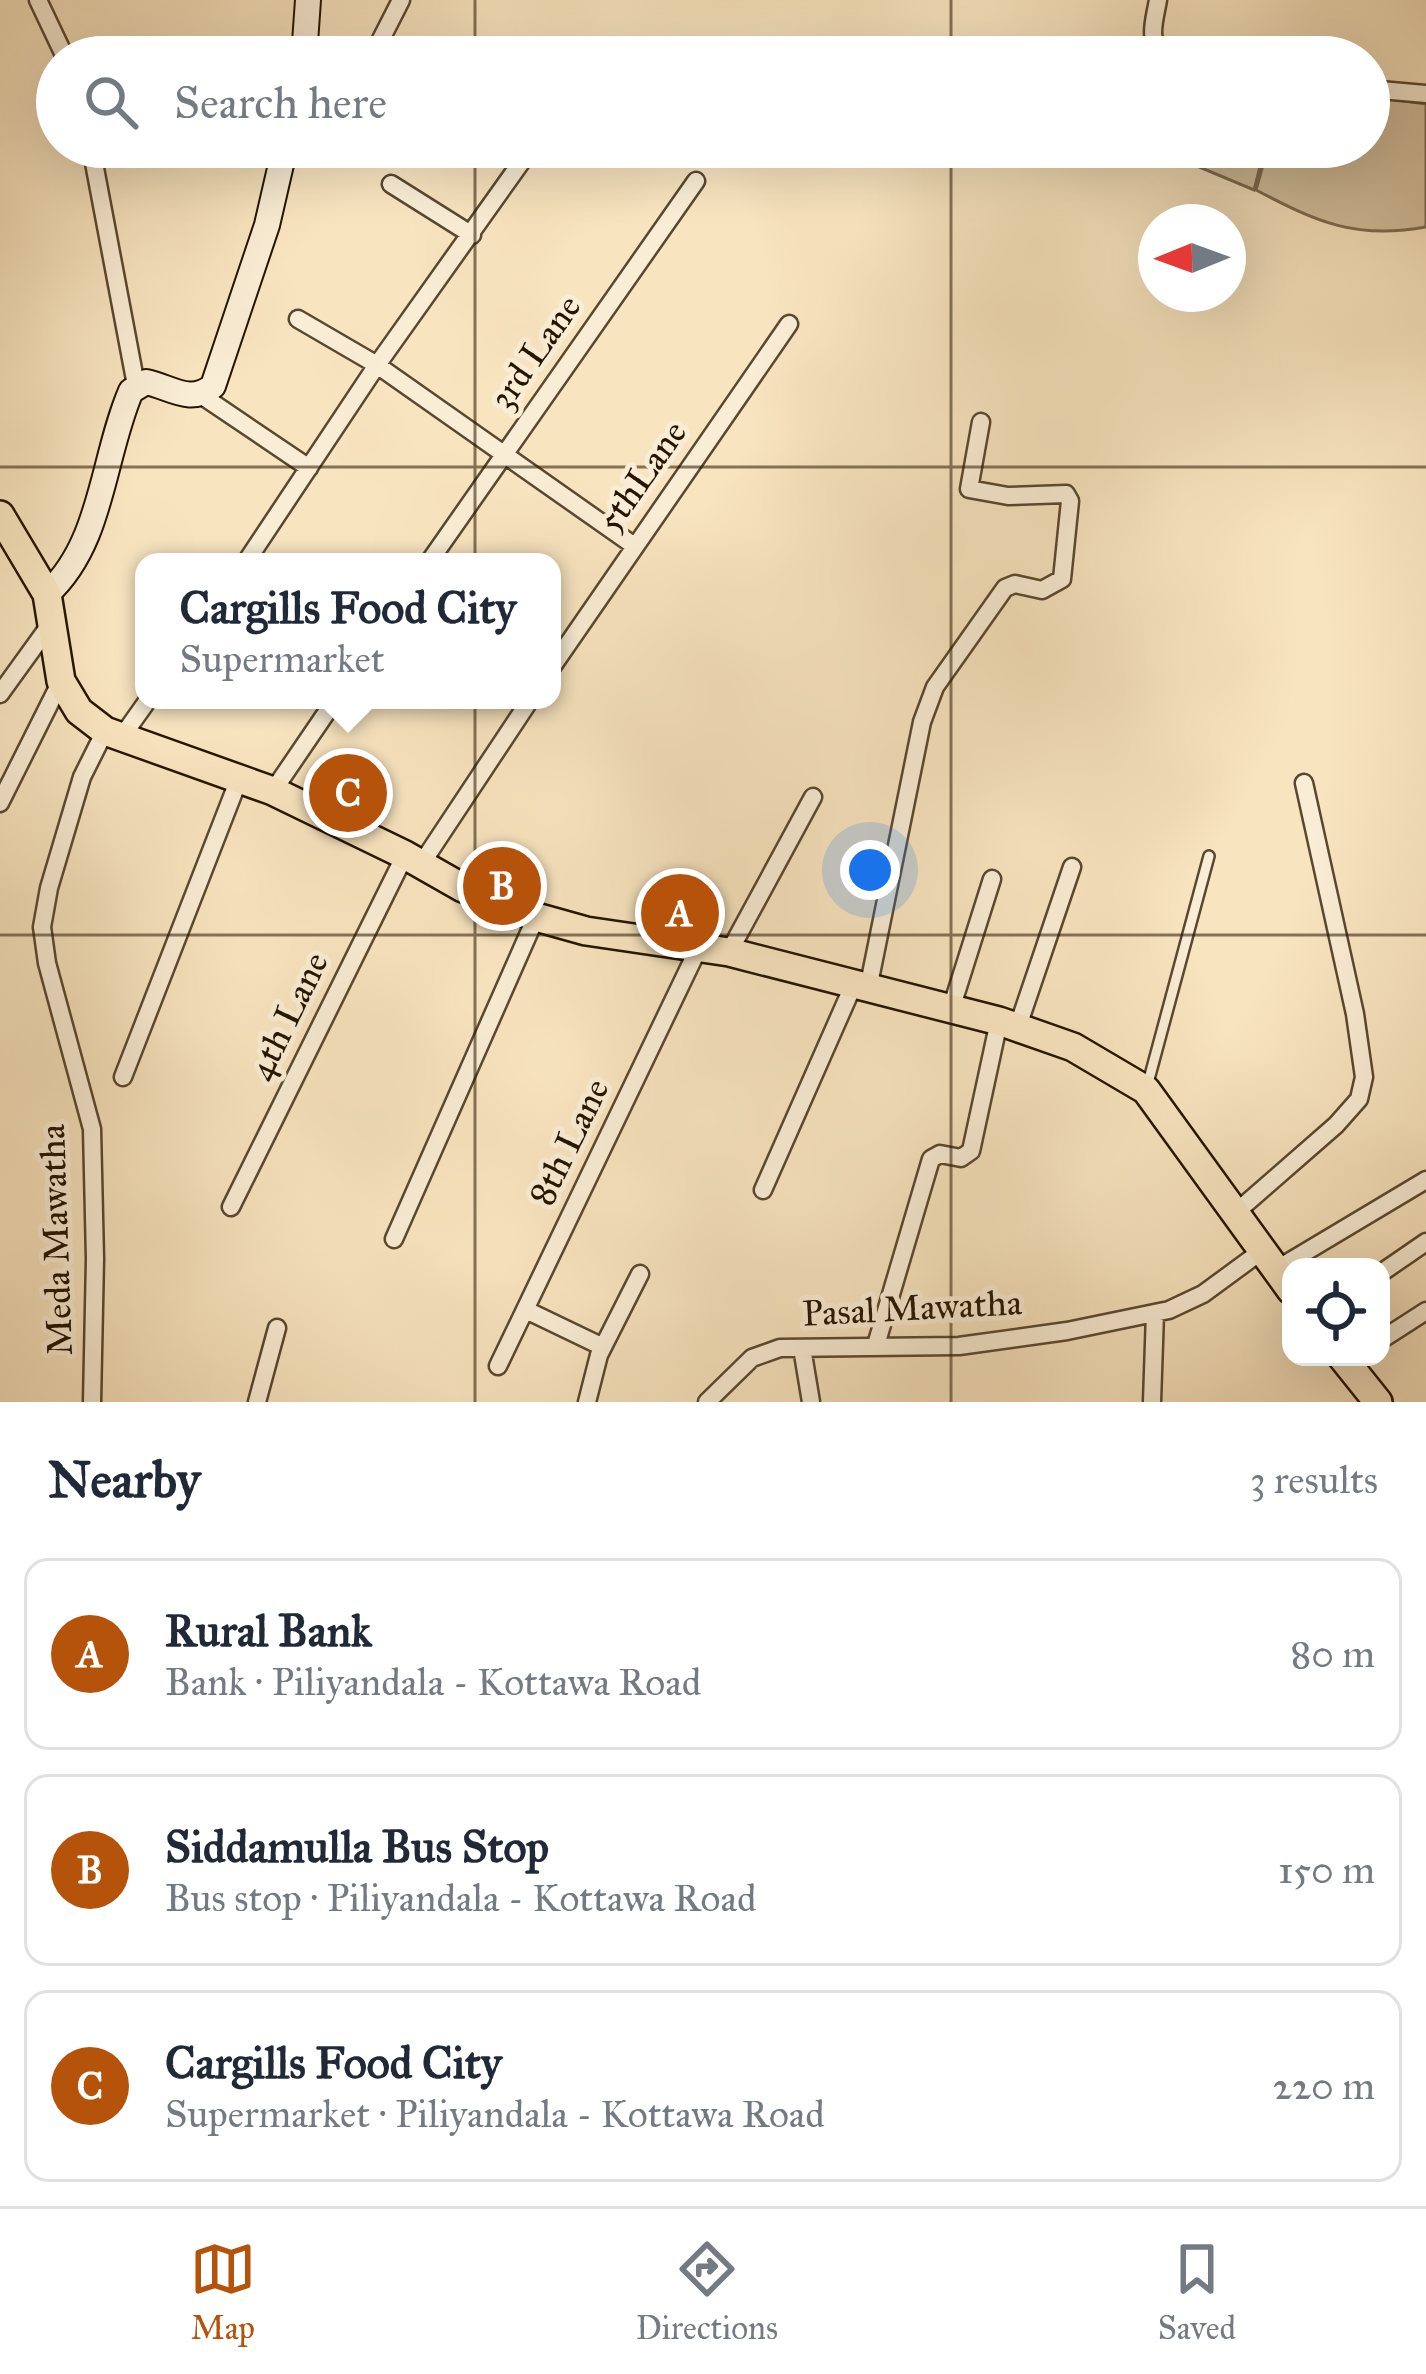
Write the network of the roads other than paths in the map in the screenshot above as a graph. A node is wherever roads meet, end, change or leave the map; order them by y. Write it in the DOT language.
graph roads {
  1 [pos="38,0"];
  2 [pos="308,0"];
  3 [pos="401,0"];
  4 [pos="1158,0"];
  5 [pos="55,36"];
  6 [pos="305,36"];
  7 [pos="383,36"];
  8 [pos="1152,36"];
  9 [pos="1390,90"];
  10 [pos="1426,94"];
  11 [pos="95,168"];
  12 [pos="280,168"];
  13 [pos="518,168"];
  14 [pos="696,181"];
  15 [pos="391,184"];
  16 [pos="472,236"];
  17 [pos="298,319"];
  18 [pos="789,324"];
  19 [pos="377,365"];
  20 [pos="136,386"];
  21 [pos="201,395"];
  22 [pos="981,422"];
  23 [pos="504,452"];
  24 [pos="309,468"];
  25 [pos="0,515"];
  26 [pos="633,545"];
  27 [pos="252,553"];
  28 [pos="435,553"];
  29 [pos="50,608"];
  30 [pos="561,653"];
  31 [pos="61,681"];
  32 [pos="0,694"];
  33 [pos="139,709"];
  34 [pos="329,709"];
  35 [pos="523,709"];
  36 [pos="113,735"];
  37 [pos="239,779"];
  38 [pos="1304,783"];
  39 [pos="273,790"];
  40 [pos="812,797"];
  41 [pos="0,802"];
  42 [pos="1209,856"];
  43 [pos="413,859"];
  44 [pos="1072,867"];
  45 [pos="992,879"];
  46 [pos="536,917"];
  47 [pos="699,946"];
  48 [pos="729,952"];
  49 [pos="860,987"];
  50 [pos="950,1009"];
  51 [pos="1008,1025"];
  52 [pos="123,1077"];
  53 [pos="1146,1090"];
  54 [pos="1426,1180"];
  55 [pos="763,1190"];
  56 [pos="231,1207"];
  57 [pos="1234,1214"];
  58 [pos="394,1239"];
  59 [pos="1426,1243"];
  60 [pos="1390,1267"];
  61 [pos="1277,1270"];
  62 [pos="640,1274"];
  63 [pos="526,1310"];
  64 [pos="1426,1310"];
  65 [pos="1155,1313"];
  66 [pos="277,1328"];
  67 [pos="1390,1334"];
  68 [pos="877,1345"];
  69 [pos="603,1347"];
  70 [pos="802,1348"];
  71 [pos="498,1366"];
  72 [pos="1354,1366"];
  73 [pos="712,1401"];
  74 [pos="92,1402"];
  75 [pos="256,1402"];
  76 [pos="587,1402"];
  77 [pos="811,1402"];
  78 [pos="1152,1402"];
  79 [pos="1378,1402"];
  1 -- 5 [label="street"];
  2 -- 6 [label="street"];
  3 -- 7 [label="street"];
  4 -- 8 [label="street"];
  9 -- 10 [label="street"];
  11 -- 20 [label="street"];
  12 -- 21 [label="street"];
  13 -- 16 [label="street"];
  14 -- 23 [label="street, 3rd Lane"];
  15 -- 16 [label="street"];
  16 -- 19 [label="street"];
  17 -- 19 [label="street"];
  18 -- 26 [label="street, 5thLane"];
  19 -- 23 [label="street"];
  19 -- 24 [label="street"];
  20 -- 21 [label="street"];
  20 -- 29 [label="street"];
  21 -- 24 [label="street"];
  22 -- 49 [label="street"];
  23 -- 26 [label="street"];
  23 -- 28 [label="street, 3rd Lane"];
  24 -- 27 [label="street"];
  25 -- 29 [label="main road"];
  26 -- 30 [label="street, 5thLane"];
  29 -- 31 [label="main road"];
  29 -- 32 [label="street"];
  31 -- 36 [label="main road"];
  31 -- 41 [label="street"];
  33 -- 36 [label="street, Meda Mawatha"];
  34 -- 39 [label="street"];
  35 -- 43 [label="street"];
  36 -- 37 [label="main road"];
  36 -- 74 [label="street, Meda Mawatha"];
  37 -- 39 [label="main road"];
  37 -- 52 [label="street"];
  38 -- 57 [label="street"];
  39 -- 43 [label="main road"];
  40 -- 48 [label="street"];
  42 -- 53 [label="lane"];
  43 -- 46 [label="main road"];
  43 -- 56 [label="street, 4th Lane"];
  44 -- 51 [label="street"];
  45 -- 50 [label="street"];
  46 -- 47 [label="main road"];
  46 -- 58 [label="street"];
  47 -- 48 [label="main road"];
  47 -- 63 [label="street, 8th Lane"];
  48 -- 49 [label="main road"];
  49 -- 50 [label="main road"];
  49 -- 55 [label="street"];
  50 -- 51 [label="main road"];
  51 -- 53 [label="main road"];
  51 -- 68 [label="street"];
  53 -- 57 [label="main road"];
  54 -- 61 [label="street, Pasal Mawatha"];
  57 -- 61 [label="main road"];
  59 -- 60 [label="street"];
  61 -- 65 [label="street, Pasal Mawatha"];
  62 -- 69 [label="street"];
  63 -- 69 [label="street"];
  63 -- 71 [label="street, 8th Lane"];
  64 -- 67 [label="street"];
  65 -- 68 [label="street, Pasal Mawatha"];
  65 -- 78 [label="street"];
  66 -- 75 [label="street"];
  68 -- 70 [label="street, Pasal Mawatha"];
  69 -- 76 [label="street"];
  70 -- 73 [label="street, Pasal Mawatha"];
  70 -- 77 [label="street"];
  72 -- 79 [label="main road"];
}
